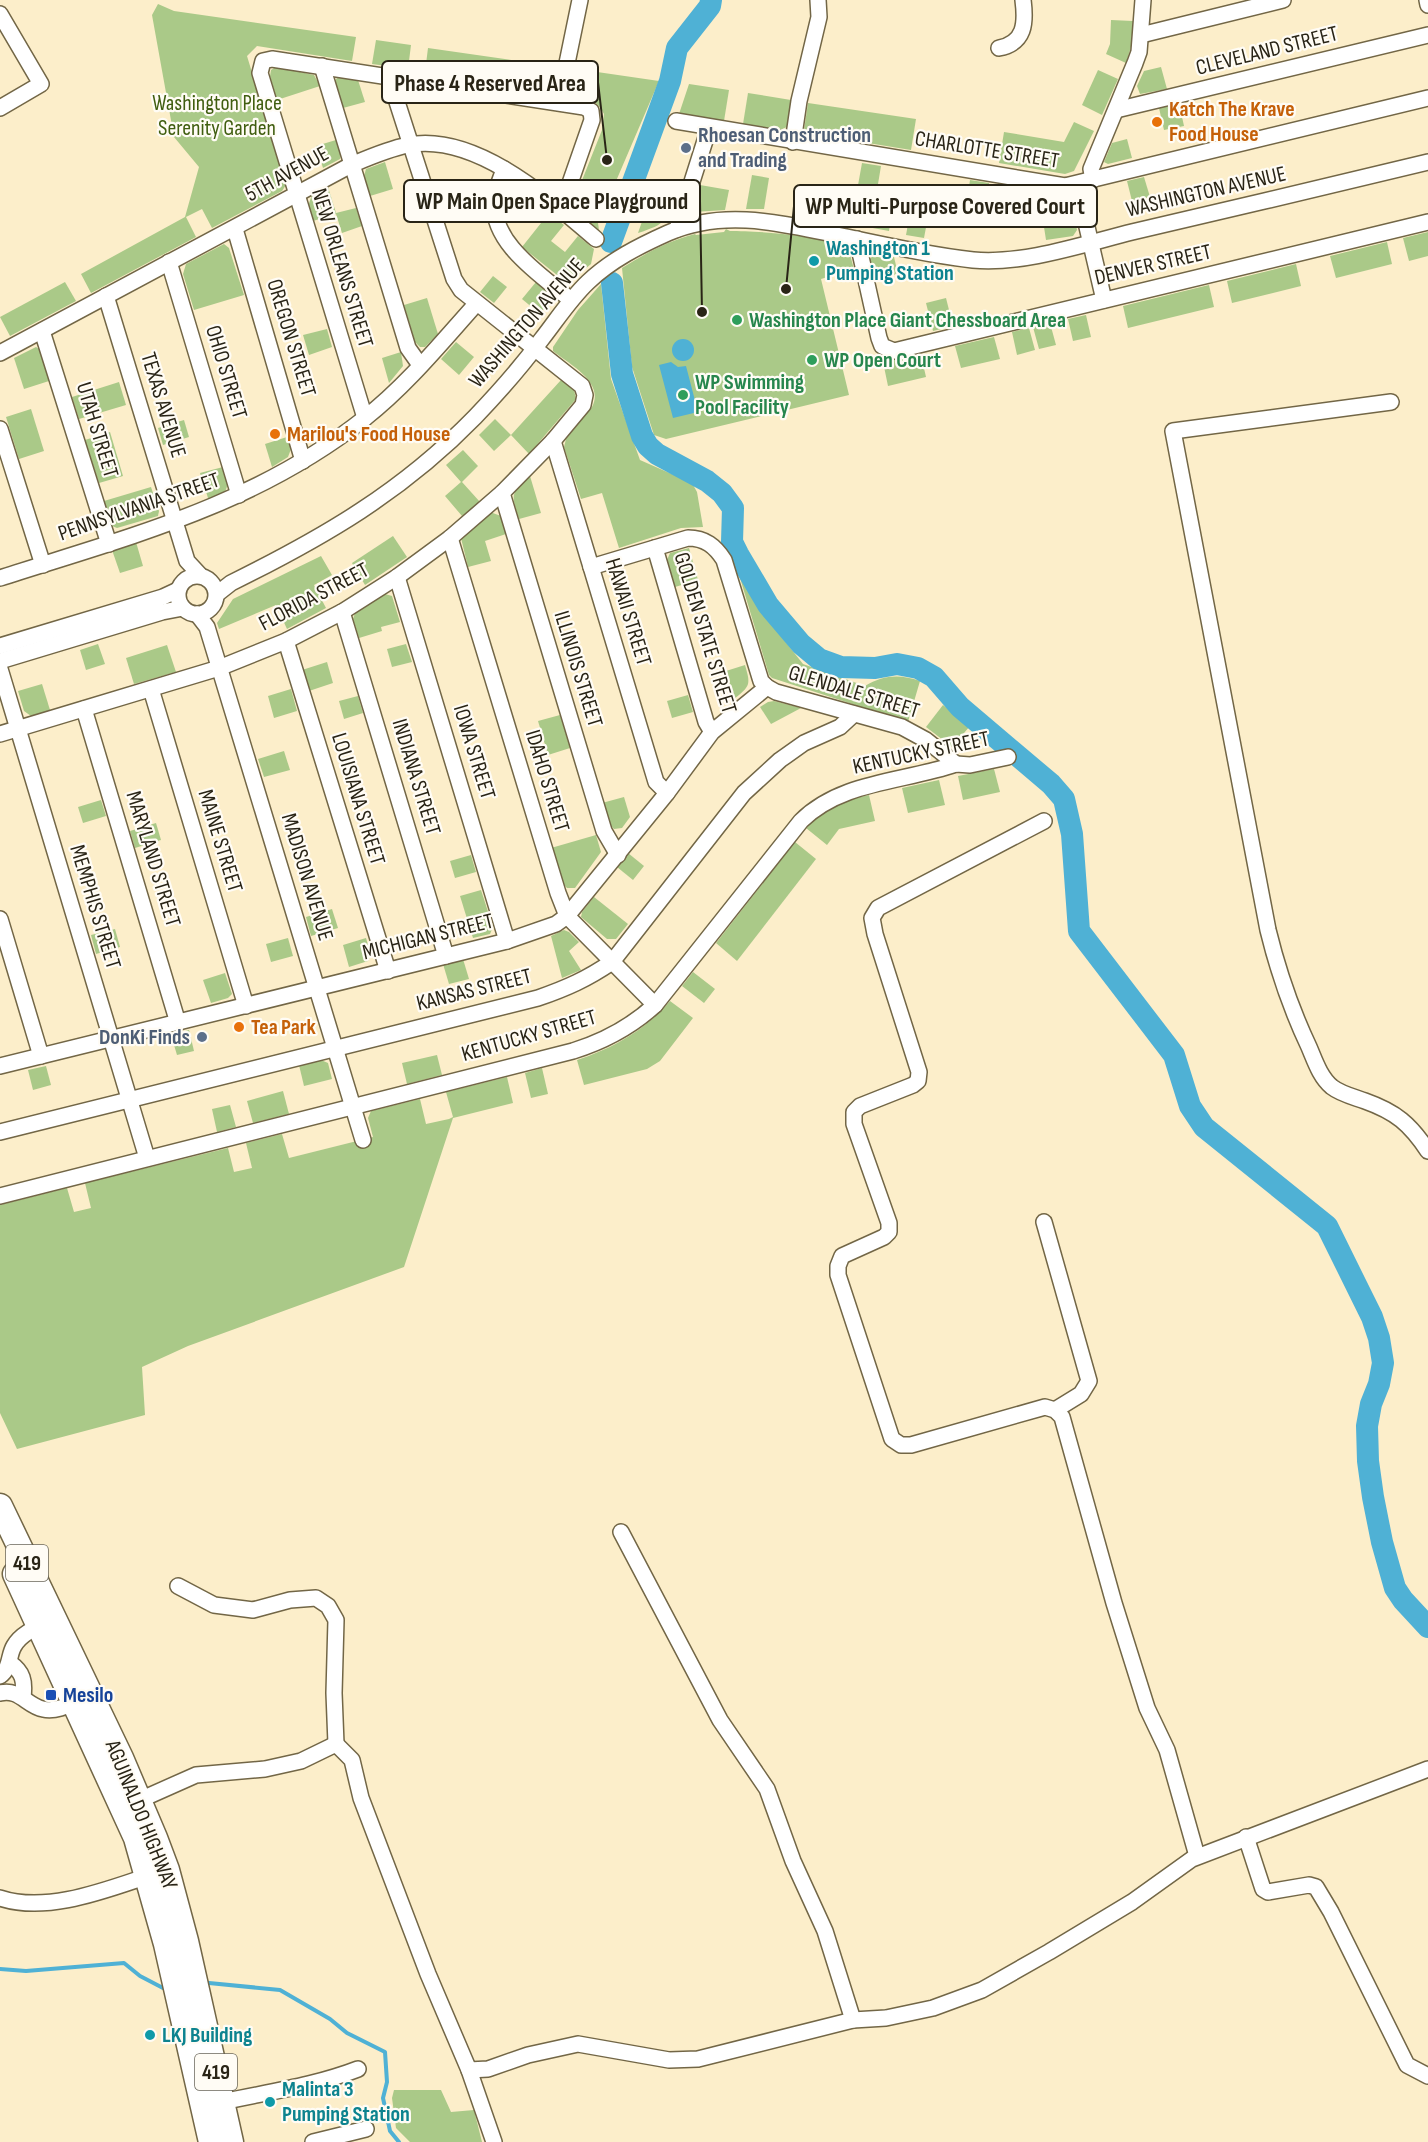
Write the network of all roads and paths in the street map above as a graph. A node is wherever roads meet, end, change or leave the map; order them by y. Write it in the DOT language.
graph roads {
  1 [pos="580,0"];
  2 [pos="818,0"];
  3 [pos="1023,0"];
  4 [pos="1143,0"];
  5 [pos="1283,0"];
  6 [pos="1427,0"];
  7 [pos="1428,5"];
  8 [pos="0,14"];
  9 [pos="1140,34"];
  10 [pos="1428,35"];
  11 [pos="999,48"];
  12 [pos="322,66"];
  13 [pos="566,68"];
  14 [pos="389,77"];
  15 [pos="1428,98"];
  16 [pos="0,108"];
  17 [pos="1116,110"];
  18 [pos="676,121"];
  19 [pos="709,128"];
  20 [pos="793,142"];
  21 [pos="410,144"];
  22 [pos="1428,162"];
  23 [pos="351,165"];
  24 [pos="504,169"];
  25 [pos="1093,180"];
  26 [pos="1077,184"];
  27 [pos="297,195"];
  28 [pos="561,208"];
  29 [pos="1428,222"];
  30 [pos="235,229"];
  31 [pos="677,229"];
  32 [pos="596,239"];
  33 [pos="857,239"];
  34 [pos="1090,242"];
  35 [pos="169,262"];
  36 [pos="106,296"];
  37 [pos="571,300"];
  38 [pos="1104,300"];
  39 [pos="476,304"];
  40 [pos="42,331"];
  41 [pos="535,348"];
  42 [pos="0,353"];
  43 [pos="420,365"];
  44 [pos="1391,402"];
  45 [pos="365,418"];
  46 [pos="0,429"];
  47 [pos="553,441"];
  48 [pos="303,461"];
  49 [pos="502,493"];
  50 [pos="239,495"];
  51 [pos="175,522"];
  52 [pos="450,538"];
  53 [pos="109,544"];
  54 [pos="655,548"];
  55 [pos="43,565"];
  56 [pos="591,567"];
  57 [pos="397,577"];
  58 [pos="0,578"];
  59 [pos="198,584"];
  60 [pos="196,611"];
  61 [pos="342,612"];
  62 [pos="286,641"];
  63 [pos="0,646"];
  64 [pos="0,662"];
  65 [pos="219,668"];
  66 [pos="0,669"];
  67 [pos="767,687"];
  68 [pos="151,688"];
  69 [pos="84,709"];
  70 [pos="854,714"];
  71 [pos="19,729"];
  72 [pos="712,732"];
  73 [pos="0,734"];
  74 [pos="1008,757"];
  75 [pos="956,764"];
  76 [pos="667,793"];
  77 [pos="1044,821"];
  78 [pos="618,855"];
  79 [pos="567,916"];
  80 [pos="0,919"];
  81 [pos="507,940"];
  82 [pos="446,956"];
  83 [pos="612,962"];
  84 [pos="388,970"];
  85 [pos="317,989"];
  86 [pos="655,1005"];
  87 [pos="246,1006"];
  88 [pos="178,1023"];
  89 [pos="111,1039"];
  90 [pos="335,1048"];
  91 [pos="41,1056"];
  92 [pos="0,1066"];
  93 [pos="129,1100"];
  94 [pos="353,1107"];
  95 [pos="0,1132"];
  96 [pos="363,1140"];
  97 [pos="1428,1151"];
  98 [pos="147,1158"];
  99 [pos="0,1196"];
  100 [pos="1044,1222"];
  101 [pos="1055,1410"];
  102 [pos="0,1506"];
  103 [pos="621,1532"];
  104 [pos="0,1543"];
  105 [pos="178,1586"];
  106 [pos="46,1623"];
  107 [pos="10,1663"];
  108 [pos="0,1676"];
  109 [pos="0,1693"];
  110 [pos="23,1697"];
  111 [pos="82,1700"];
  112 [pos="336,1744"];
  113 [pos="1428,1769"];
  114 [pos="131,1804"];
  115 [pos="1246,1837"];
  116 [pos="1197,1856"];
  117 [pos="157,1873"];
  118 [pos="0,1898"];
  119 [pos="853,2020"];
  120 [pos="358,2069"];
  121 [pos="469,2070"];
  122 [pos="1428,2076"];
  123 [pos="222,2102"];
  124 [pos="366,2128"];
  125 [pos="211,2142"];
  126 [pos="231,2142"];
  127 [pos="313,2142"];
  128 [pos="494,2142"];
  1 -- 13 [label="street"];
  2 -- 20 [label="street"];
  3 -- 11 [label="street"];
  4 -- 9 [label="street"];
  5 -- 9 [label="street"];
  6 -- 7 [label="street"];
  8 -- 16 [label="street"];
  9 -- 17 [label="street"];
  10 -- 17 [label="street, CLEVELAND STREET"];
  12 -- 14 [label="street"];
  12 -- 23 [label="street"];
  12 -- 27 [label="street, NEW ORLEANS STREET"];
  14 -- 21 [label="street"];
  14 -- 28 [label="street"];
  15 -- 25 [label="street, CHARLOTTE STREET"];
  17 -- 25 [label="street"];
  18 -- 19 [label="street, CHARLOTTE STREET"];
  19 -- 20 [label="street, CHARLOTTE STREET"];
  19 -- 31 [label="street"];
  20 -- 26 [label="street, CHARLOTTE STREET"];
  21 -- 23 [label="street, 5TH AVENUE"];
  21 -- 24 [label="street, 5TH AVENUE"];
  21 -- 39 [label="street"];
  22 -- 34 [label="street, WASHINGTON AVENUE"];
  23 -- 27 [label="street, 5TH AVENUE"];
  23 -- 43 [label="street"];
  24 -- 28 [label="street, 5TH AVENUE"];
  24 -- 37 [label="street"];
  25 -- 26 [label="street, CHARLOTTE STREET"];
  26 -- 34 [label="street"];
  27 -- 30 [label="street, 5TH AVENUE"];
  27 -- 45 [label="street, NEW ORLEANS STREET"];
  28 -- 32 [label="street, 5TH AVENUE"];
  29 -- 38 [label="street, DENVER STREET"];
  30 -- 35 [label="street, 5TH AVENUE"];
  30 -- 48 [label="street, OREGON STREET"];
  31 -- 33 [label="street, WASHINGTON AVENUE"];
  31 -- 37 [label="street, WASHINGTON AVENUE"];
  33 -- 34 [label="street, WASHINGTON AVENUE"];
  33 -- 38 [label="street, DENVER STREET"];
  34 -- 38 [label="street"];
  35 -- 36 [label="street, 5TH AVENUE"];
  35 -- 50 [label="street, OHIO STREET"];
  36 -- 40 [label="street, 5TH AVENUE"];
  36 -- 51 [label="street, TEXAS AVENUE"];
  37 -- 41 [label="street, WASHINGTON AVENUE"];
  39 -- 41 [label="street"];
  39 -- 43 [label="street, PENNSYLVANIA STREET"];
  40 -- 42 [label="street, 5TH AVENUE"];
  40 -- 53 [label="street, UTAH STREET"];
  41 -- 47 [label="street, FLORIDA STREET"];
  41 -- 59 [label="street, WASHINGTON AVENUE"];
  43 -- 45 [label="street, PENNSYLVANIA STREET"];
  44 -- 97 [label="street"];
  45 -- 48 [label="street, PENNSYLVANIA STREET"];
  46 -- 55 [label="street"];
  47 -- 49 [label="street, FLORIDA STREET"];
  47 -- 56 [label="street, HAWAII STREET"];
  48 -- 50 [label="street, PENNSYLVANIA STREET"];
  49 -- 52 [label="street, FLORIDA STREET"];
  49 -- 78 [label="street, ILLINOIS STREET"];
  50 -- 51 [label="street, PENNSYLVANIA STREET"];
  51 -- 53 [label="street, PENNSYLVANIA STREET"];
  51 -- 59 [label="street, TEXAS AVENUE"];
  52 -- 57 [label="street, FLORIDA STREET"];
  52 -- 79 [label="street, IDAHO STREET"];
  53 -- 55 [label="street, PENNSYLVANIA STREET"];
  54 -- 56 [label="street"];
  54 -- 67 [label="street"];
  54 -- 72 [label="street, GOLDEN STATE STREET"];
  55 -- 58 [label="street, PENNSYLVANIA STREET"];
  56 -- 76 [label="street, HAWAII STREET"];
  57 -- 61 [label="street, FLORIDA STREET"];
  57 -- 81 [label="street, IOWA STREET"];
  59 -- 60 [label="street"];
  59 -- 60 [label="street"];
  59 -- 63 [label="street, WASHINGTON AVENUE"];
  60 -- 64 [label="street"];
  60 -- 65 [label="street, MADISON AVENUE"];
  61 -- 62 [label="street, FLORIDA STREET"];
  61 -- 82 [label="street, INDIANA STREET"];
  62 -- 65 [label="street, FLORIDA STREET"];
  62 -- 84 [label="street, LOUISIANA STREET"];
  65 -- 68 [label="street, FLORIDA STREET"];
  65 -- 85 [label="street, MADISON AVENUE"];
  66 -- 71 [label="street, MEMPHIS STREET"];
  67 -- 70 [label="street, GLENDALE STREET"];
  67 -- 72 [label="street, MICHIGAN STREET"];
  68 -- 69 [label="street, FLORIDA STREET"];
  68 -- 87 [label="street, MAINE STREET"];
  69 -- 71 [label="street, FLORIDA STREET"];
  69 -- 88 [label="street, MARYLAND STREET"];
  70 -- 75 [label="street, GLENDALE STREET"];
  70 -- 83 [label="street, KANSAS STREET"];
  71 -- 73 [label="street, FLORIDA STREET"];
  71 -- 89 [label="street, MEMPHIS STREET"];
  72 -- 76 [label="street, MICHIGAN STREET"];
  74 -- 75 [label="street, KENTUCKY STREET"];
  75 -- 86 [label="street, KENTUCKY STREET"];
  76 -- 78 [label="street, MICHIGAN STREET"];
  77 -- 101 [label="street"];
  78 -- 79 [label="street, MICHIGAN STREET"];
  79 -- 81 [label="street, MICHIGAN STREET"];
  79 -- 83 [label="street, IDAHO STREET"];
  80 -- 91 [label="street"];
  81 -- 82 [label="street, MICHIGAN STREET"];
  82 -- 84 [label="street, MICHIGAN STREET"];
  83 -- 86 [label="street, IDAHO STREET"];
  83 -- 90 [label="street, KANSAS STREET"];
  84 -- 85 [label="street, MICHIGAN STREET"];
  85 -- 87 [label="street, MICHIGAN STREET"];
  85 -- 90 [label="street, MADISON AVENUE"];
  86 -- 94 [label="street, KENTUCKY STREET"];
  87 -- 88 [label="street, MICHIGAN STREET"];
  88 -- 89 [label="street, MICHIGAN STREET"];
  89 -- 91 [label="street, MICHIGAN STREET"];
  89 -- 93 [label="street, MEMPHIS STREET"];
  90 -- 93 [label="street, KANSAS STREET"];
  90 -- 94 [label="street, MADISON AVENUE"];
  91 -- 92 [label="street, MICHIGAN STREET"];
  93 -- 95 [label="street, KANSAS STREET"];
  93 -- 98 [label="street, MEMPHIS STREET"];
  94 -- 96 [label="street, MADISON AVENUE"];
  94 -- 98 [label="street, KENTUCKY STREET"];
  98 -- 99 [label="street, KENTUCKY STREET"];
  100 -- 101 [label="street"];
  101 -- 116 [label="street"];
  102 -- 106 [label="main road, AGUINALDO HIGHWAY / 419"];
  103 -- 119 [label="street"];
  104 -- 106 [label="main road, AGUINALDO HIGHWAY / 419"];
  105 -- 112 [label="street"];
  106 -- 107 [label="street"];
  106 -- 111 [label="main road, AGUINALDO HIGHWAY / 419"];
  107 -- 108 [label="street"];
  107 -- 110 [label="street"];
  109 -- 110 [label="street"];
  110 -- 111 [label="street"];
  111 -- 114 [label="main road, AGUINALDO HIGHWAY / 419"];
  112 -- 114 [label="street"];
  112 -- 121 [label="street"];
  113 -- 115 [label="street"];
  114 -- 117 [label="main road, AGUINALDO HIGHWAY / 419"];
  115 -- 116 [label="street"];
  115 -- 122 [label="street"];
  116 -- 119 [label="street"];
  117 -- 118 [label="street"];
  117 -- 123 [label="main road, AGUINALDO HIGHWAY / 419"];
  117 -- 125 [label="main road, AGUINALDO HIGHWAY / 419"];
  119 -- 121 [label="street"];
  120 -- 123 [label="street"];
  121 -- 128 [label="street"];
  123 -- 126 [label="main road, AGUINALDO HIGHWAY / 419"];
  124 -- 127 [label="street"];
}
